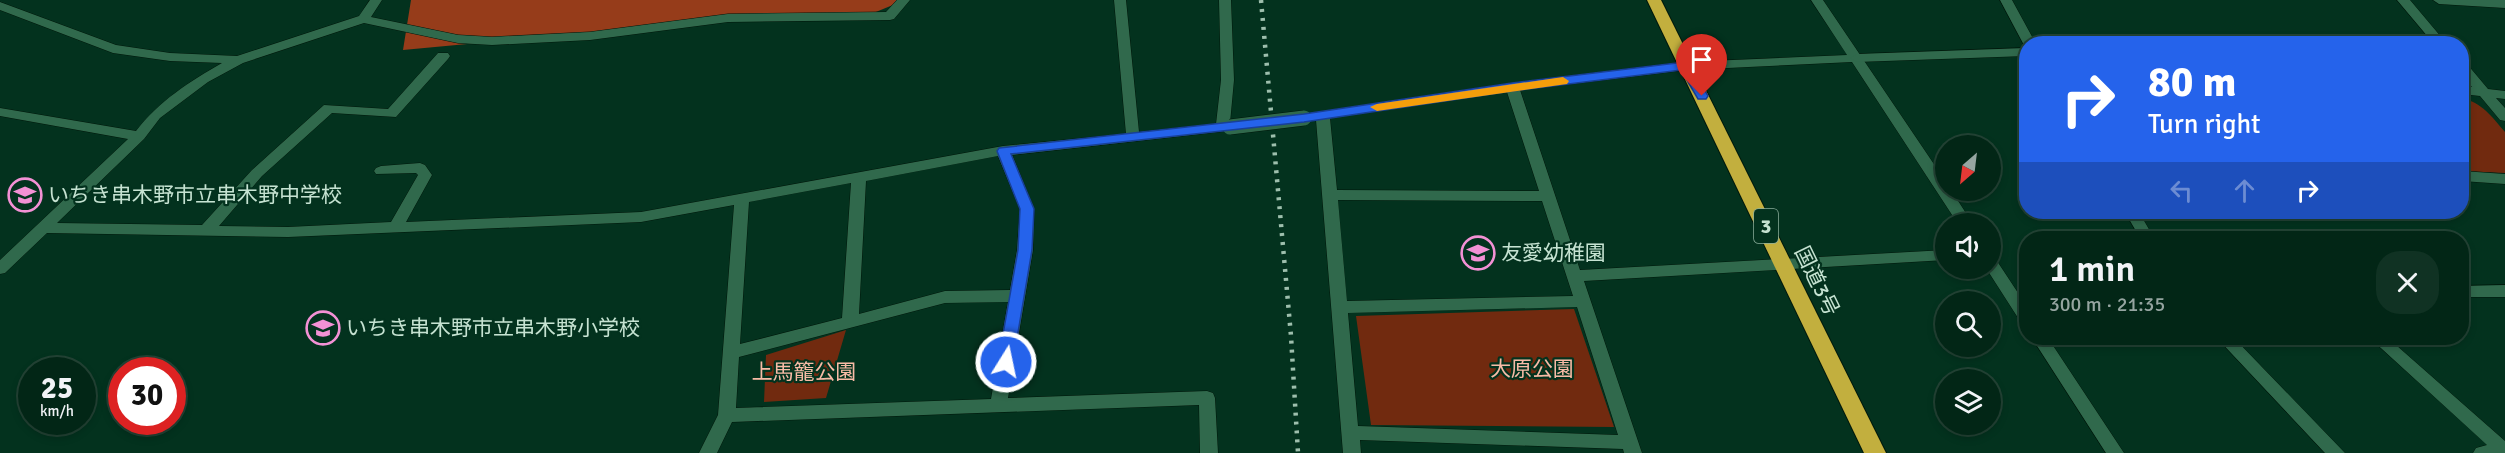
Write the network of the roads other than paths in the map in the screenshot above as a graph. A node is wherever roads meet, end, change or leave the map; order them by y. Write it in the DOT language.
graph roads {
  1 [pos="376,0"];
  2 [pos="903,0"];
  3 [pos="1120,0"];
  4 [pos="1226,0"];
  5 [pos="1654,0"];
  6 [pos="1817,0"];
  7 [pos="2006,0"];
  8 [pos="2403,0"];
  9 [pos="2439,0"];
  10 [pos="2505,4"];
  11 [pos="0,6"];
  12 [pos="363,20"];
  13 [pos="2026,36"];
  14 [pos="2434,36"];
  15 [pos="2019,52"];
  16 [pos="443,56"];
  17 [pos="1857,58"];
  18 [pos="238,60"];
  19 [pos="1685,66"];
  20 [pos="2469,75"];
  21 [pos="1512,87"];
  22 [pos="2469,91"];
  23 [pos="2484,92"];
  24 [pos="2505,95"];
  25 [pos="0,112"];
  26 [pos="1323,116"];
  27 [pos="2505,117"];
  28 [pos="1226,127"];
  29 [pos="139,136"];
  30 [pos="1133,136"];
  31 [pos="1003,151"];
  32 [pos="381,171"];
  33 [pos="2469,176"];
  34 [pos="859,178"];
  35 [pos="2505,178"];
  36 [pos="1331,195"];
  37 [pos="1548,196"];
  38 [pos="742,200"];
  39 [pos="1959,213"];
  40 [pos="396,227"];
  41 [pos="44,228"];
  42 [pos="206,231"];
  43 [pos="1935,256"];
  44 [pos="1785,266"];
  45 [pos="0,269"];
  46 [pos="2001,274"];
  47 [pos="1575,276"];
  48 [pos="2505,291"];
  49 [pos="2469,292"];
  50 [pos="2019,294"];
  51 [pos="1017,296"];
  52 [pos="1583,301"];
  53 [pos="1341,307"];
  54 [pos="850,322"];
  55 [pos="2045,345"];
  56 [pos="2232,345"];
  57 [pos="2386,345"];
  58 [pos="731,352"];
  59 [pos="998,405"];
  60 [pos="727,415"];
  61 [pos="1351,433"];
  62 [pos="1630,447"];
  63 [pos="2504,450"];
  64 [pos="708,453"];
  65 [pos="1209,453"];
  66 [pos="1352,453"];
  67 [pos="1875,453"];
  68 [pos="2115,453"];
  69 [pos="2336,453"];
  70 [pos="2482,453"];
  1 -- 12 [label="street"];
  2 -- 12 [label="street"];
  3 -- 30 [label="street"];
  4 -- 28 [label="street"];
  5 -- 19 [label="highway, 国道3号 / 3"];
  6 -- 17 [label="street"];
  7 -- 13 [label="street"];
  8 -- 14 [label="street"];
  9 -- 10 [label="street"];
  11 -- 18 [label="street"];
  12 -- 18 [label="street"];
  15 -- 17 [label="street"];
  16 -- 42 [label="street"];
  17 -- 19 [label="street"];
  17 -- 39 [label="street"];
  18 -- 29 [label="street"];
  19 -- 21 [label="street"];
  19 -- 44 [label="highway, 国道3号 / 3"];
  20 -- 23 [label="street"];
  21 -- 26 [label="street"];
  21 -- 37 [label="street"];
  22 -- 23 [label="street"];
  23 -- 24 [label="street"];
  23 -- 27 [label="street"];
  25 -- 29 [label="street"];
  26 -- 28 [label="street, bridge"];
  26 -- 36 [label="street"];
  28 -- 30 [label="street"];
  29 -- 41 [label="street"];
  30 -- 31 [label="street"];
  31 -- 34 [label="street"];
  31 -- 51 [label="street"];
  32 -- 40 [label="street"];
  33 -- 35 [label="street"];
  34 -- 38 [label="street"];
  34 -- 54 [label="street"];
  36 -- 37 [label="street"];
  36 -- 53 [label="street"];
  37 -- 47 [label="street"];
  38 -- 40 [label="street"];
  38 -- 58 [label="street"];
  40 -- 42 [label="street"];
  41 -- 42 [label="street"];
  41 -- 45 [label="street"];
  43 -- 44 [label="street"];
  44 -- 47 [label="street"];
  44 -- 67 [label="highway, 国道3号 / 3"];
  46 -- 50 [label="street"];
  47 -- 52 [label="street"];
  48 -- 49 [label="street"];
  51 -- 54 [label="street"];
  51 -- 59 [label="street"];
  52 -- 53 [label="street"];
  52 -- 62 [label="street"];
  53 -- 61 [label="street"];
  54 -- 58 [label="street"];
  55 -- 68 [label="street"];
  56 -- 69 [label="street"];
  57 -- 63 [label="street"];
  58 -- 60 [label="street"];
  59 -- 60 [label="street"];
  59 -- 65 [label="street"];
  60 -- 64 [label="street"];
  61 -- 62 [label="street"];
  61 -- 66 [label="street"];
  63 -- 70 [label="street"];
}
